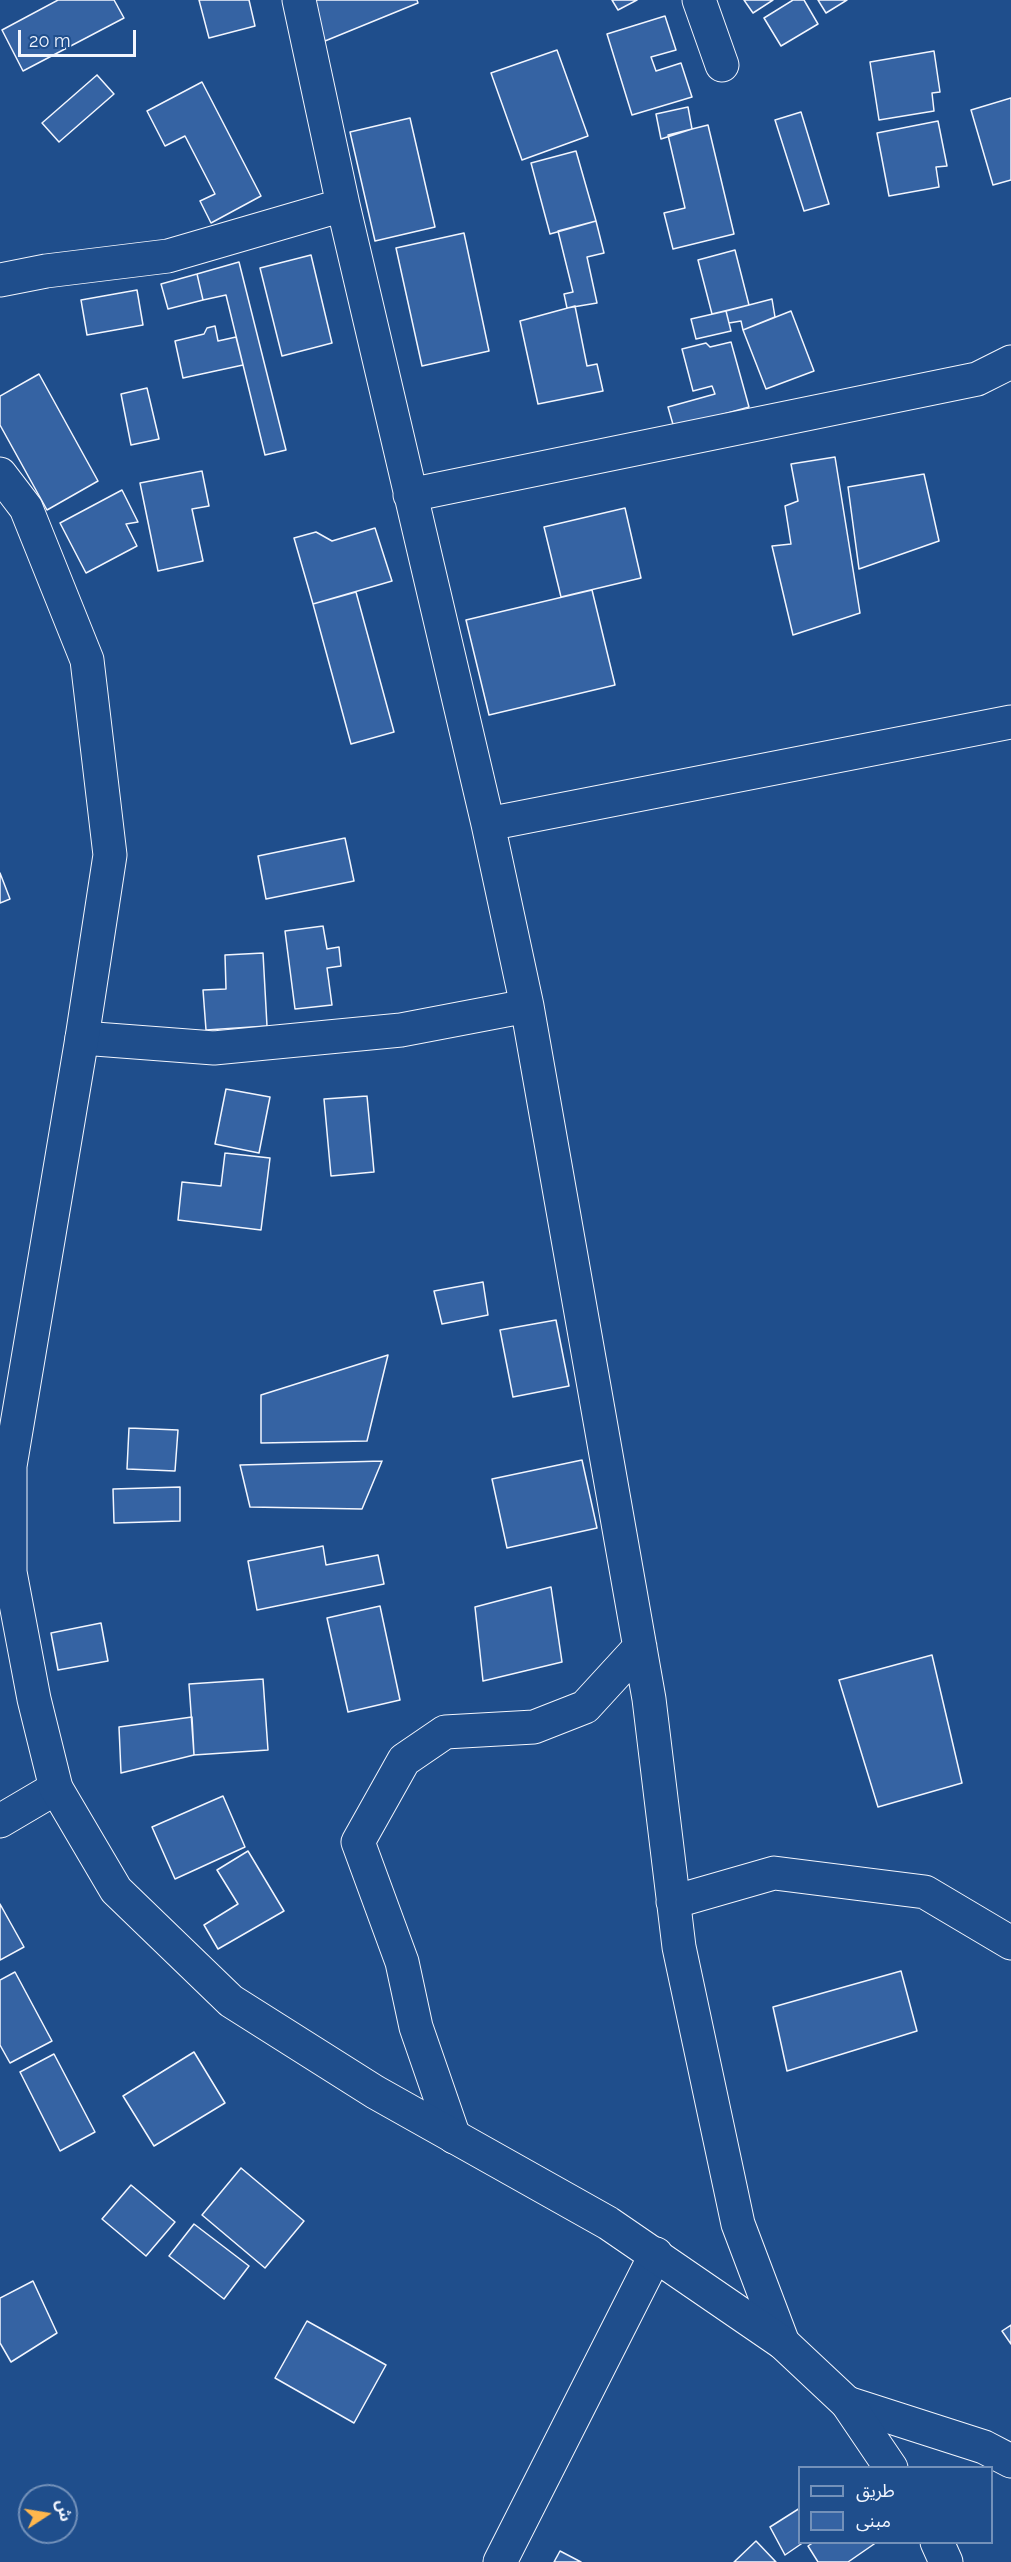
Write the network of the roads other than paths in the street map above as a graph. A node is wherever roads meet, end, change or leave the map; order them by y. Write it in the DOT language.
graph roads {
  1 [pos="299,0"];
  2 [pos="699,0"];
  3 [pos="722,65"];
  4 [pos="344,206"];
  5 [pos="0,280"];
  6 [pos="1011,362"];
  7 [pos="0,474"];
  8 [pos="410,495"];
  9 [pos="1011,722"];
  10 [pos="488,824"];
  11 [pos="527,1006"];
  12 [pos="82,1038"];
  13 [pos="10,1410"];
  14 [pos="640,1647"];
  15 [pos="56,1788"];
  16 [pos="0,1821"];
  17 [pos="673,1902"];
  18 [pos="1011,1943"];
  19 [pos="454,2137"];
  20 [pos="656,2254"];
  21 [pos="783,2343"];
  22 [pos="847,2403"];
  23 [pos="1011,2461"];
  24 [pos="890,2466"];
  25 [pos="938,2544"];
  26 [pos="500,2562"];
  27 [pos="946,2562"];
  1 -- 4 [label="street"];
  2 -- 3 [label="street"];
  4 -- 5 [label="street"];
  4 -- 8 [label="street"];
  6 -- 8 [label="street"];
  7 -- 12 [label="street"];
  8 -- 10 [label="street"];
  9 -- 10 [label="street"];
  10 -- 11 [label="street"];
  11 -- 12 [label="street"];
  11 -- 14 [label="street"];
  12 -- 13 [label="street"];
  13 -- 15 [label="street"];
  14 -- 17 [label="street"];
  14 -- 19 [label="street"];
  15 -- 16 [label="street"];
  15 -- 19 [label="street"];
  17 -- 18 [label="street"];
  17 -- 21 [label="street"];
  19 -- 20 [label="street"];
  20 -- 21 [label="street"];
  20 -- 26 [label="street"];
  21 -- 22 [label="street"];
  22 -- 23 [label="street"];
  22 -- 24 [label="street"];
  25 -- 27 [label="street"];
}
